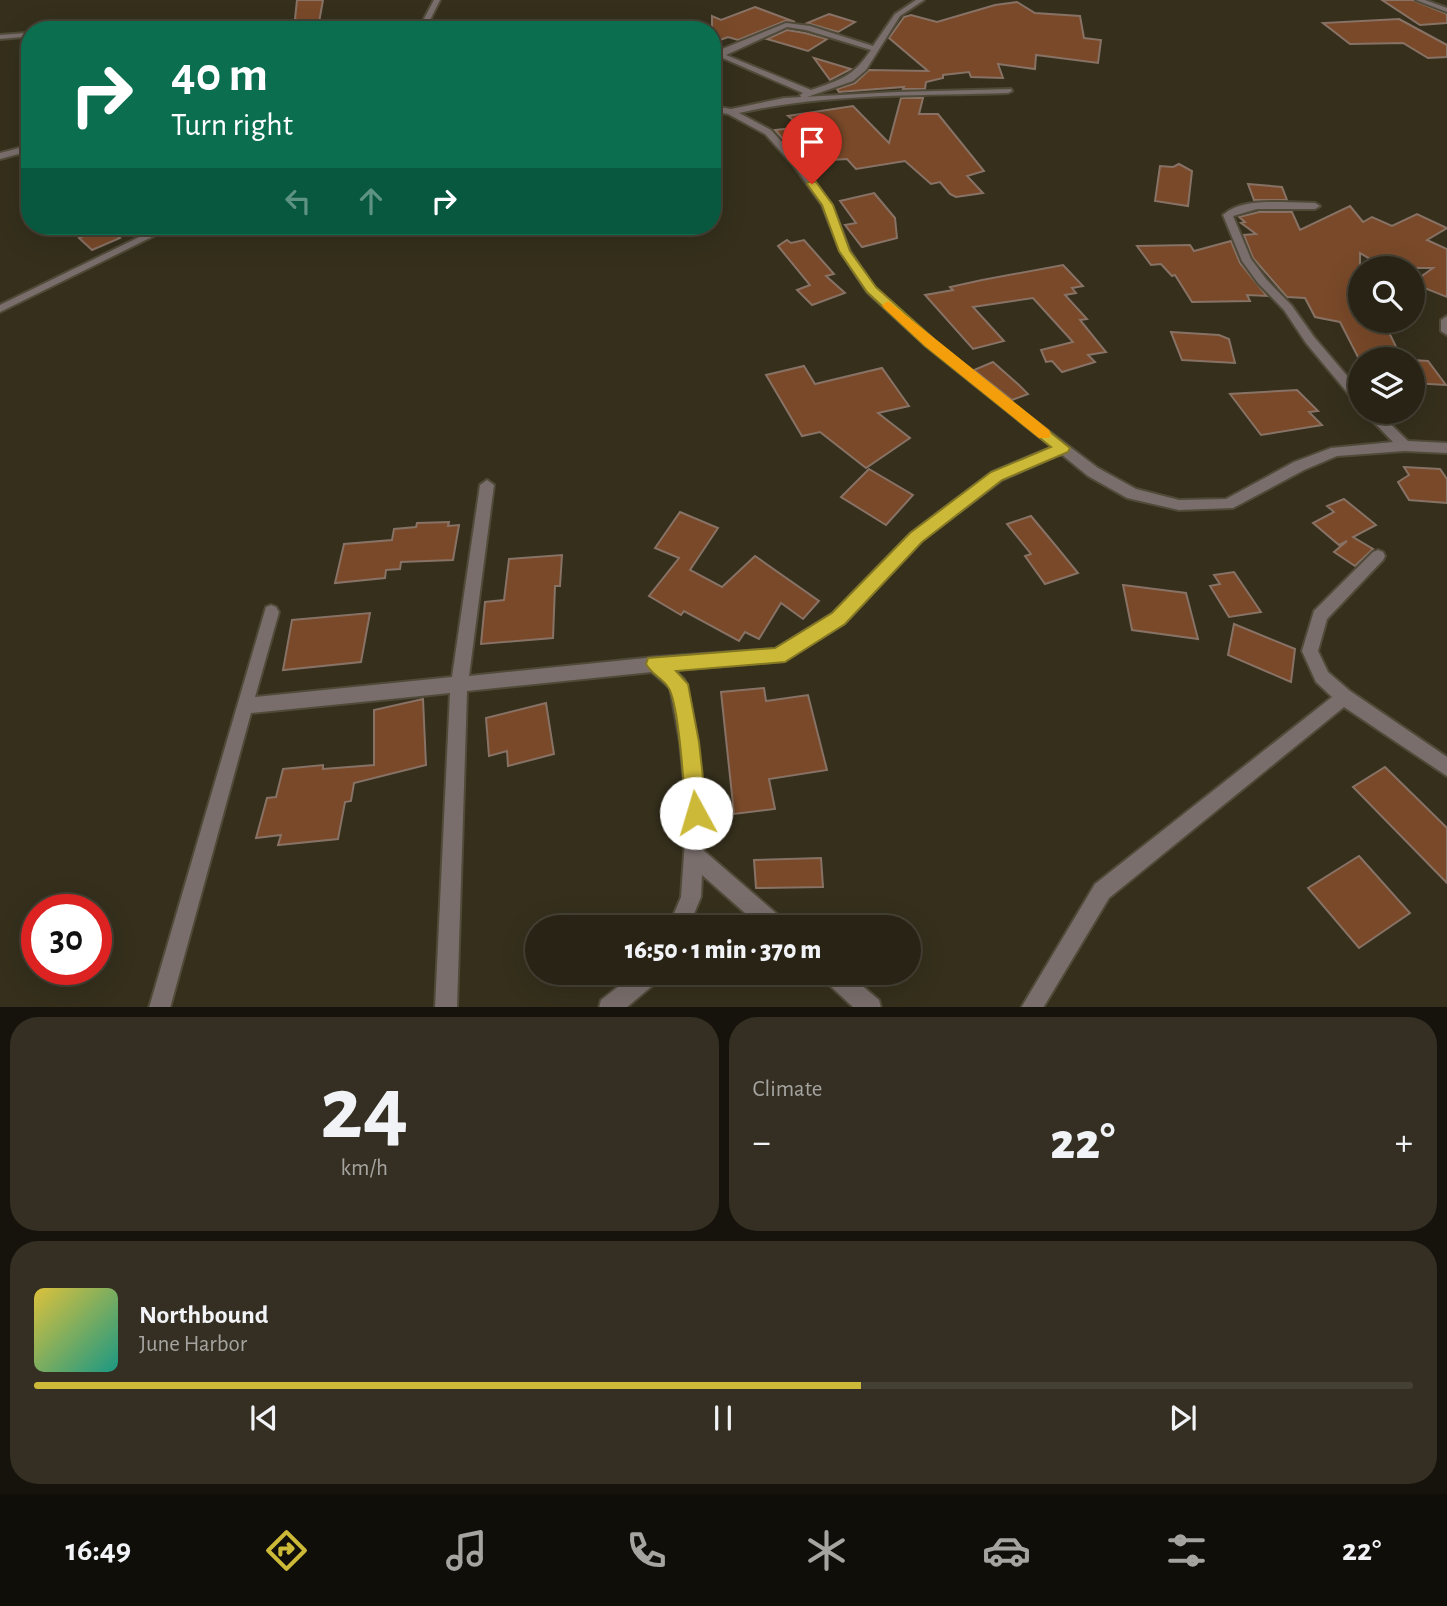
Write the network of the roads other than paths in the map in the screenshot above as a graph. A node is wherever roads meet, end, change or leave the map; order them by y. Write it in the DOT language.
graph roads {
  1 [pos="436,0"];
  2 [pos="921,0"];
  3 [pos="1419,0"];
  4 [pos="1447,10"];
  5 [pos="426,21"];
  6 [pos="21,35"];
  7 [pos="0,37"];
  8 [pos="875,49"];
  9 [pos="1008,91"];
  10 [pos="811,93"];
  11 [pos="776,102"];
  12 [pos="721,110"];
  13 [pos="731,112"];
  14 [pos="21,150"];
  15 [pos="0,156"];
  16 [pos="1315,206"];
  17 [pos="151,235"];
  18 [pos="0,309"];
  19 [pos="1447,320"];
  20 [pos="1447,331"];
  21 [pos="1348,385"];
  22 [pos="1382,424"];
  23 [pos="1405,446"];
  24 [pos="1062,448"];
  25 [pos="1447,448"];
  26 [pos="487,485"];
  27 [pos="1378,556"];
  28 [pos="271,612"];
  29 [pos="655,664"];
  30 [pos="458,685"];
  31 [pos="1344,696"];
  32 [pos="246,706"];
  33 [pos="1447,767"];
  34 [pos="694,855"];
  35 [pos="684,915"];
  36 [pos="764,915"];
  37 [pos="637,985"];
  38 [pos="845,985"];
  39 [pos="159,1007"];
  40 [pos="446,1007"];
  41 [pos="610,1007"];
  42 [pos="872,1007"];
  43 [pos="1031,1007"];
  1 -- 5 [label="street"];
  2 -- 8 [label="street"];
  3 -- 4 [label="street"];
  6 -- 7 [label="street"];
  8 -- 10 [label="street"];
  8 -- 10 [label="street"];
  9 -- 11 [label="street"];
  10 -- 11 [label="street"];
  11 -- 13 [label="street"];
  12 -- 13 [label="street"];
  13 -- 24 [label="street"];
  14 -- 15 [label="street"];
  16 -- 21 [label="street"];
  17 -- 18 [label="street"];
  19 -- 20 [label="street"];
  22 -- 23 [label="street"];
  23 -- 24 [label="street"];
  23 -- 25 [label="street"];
  24 -- 29 [label="street"];
  26 -- 30 [label="street"];
  27 -- 31 [label="street"];
  28 -- 32 [label="street"];
  29 -- 30 [label="street"];
  29 -- 34 [label="street"];
  30 -- 32 [label="street"];
  30 -- 40 [label="street"];
  31 -- 33 [label="street"];
  31 -- 43 [label="street"];
  32 -- 39 [label="street"];
  34 -- 35 [label="street"];
  34 -- 36 [label="street"];
  37 -- 41 [label="street"];
  38 -- 42 [label="street"];
}
